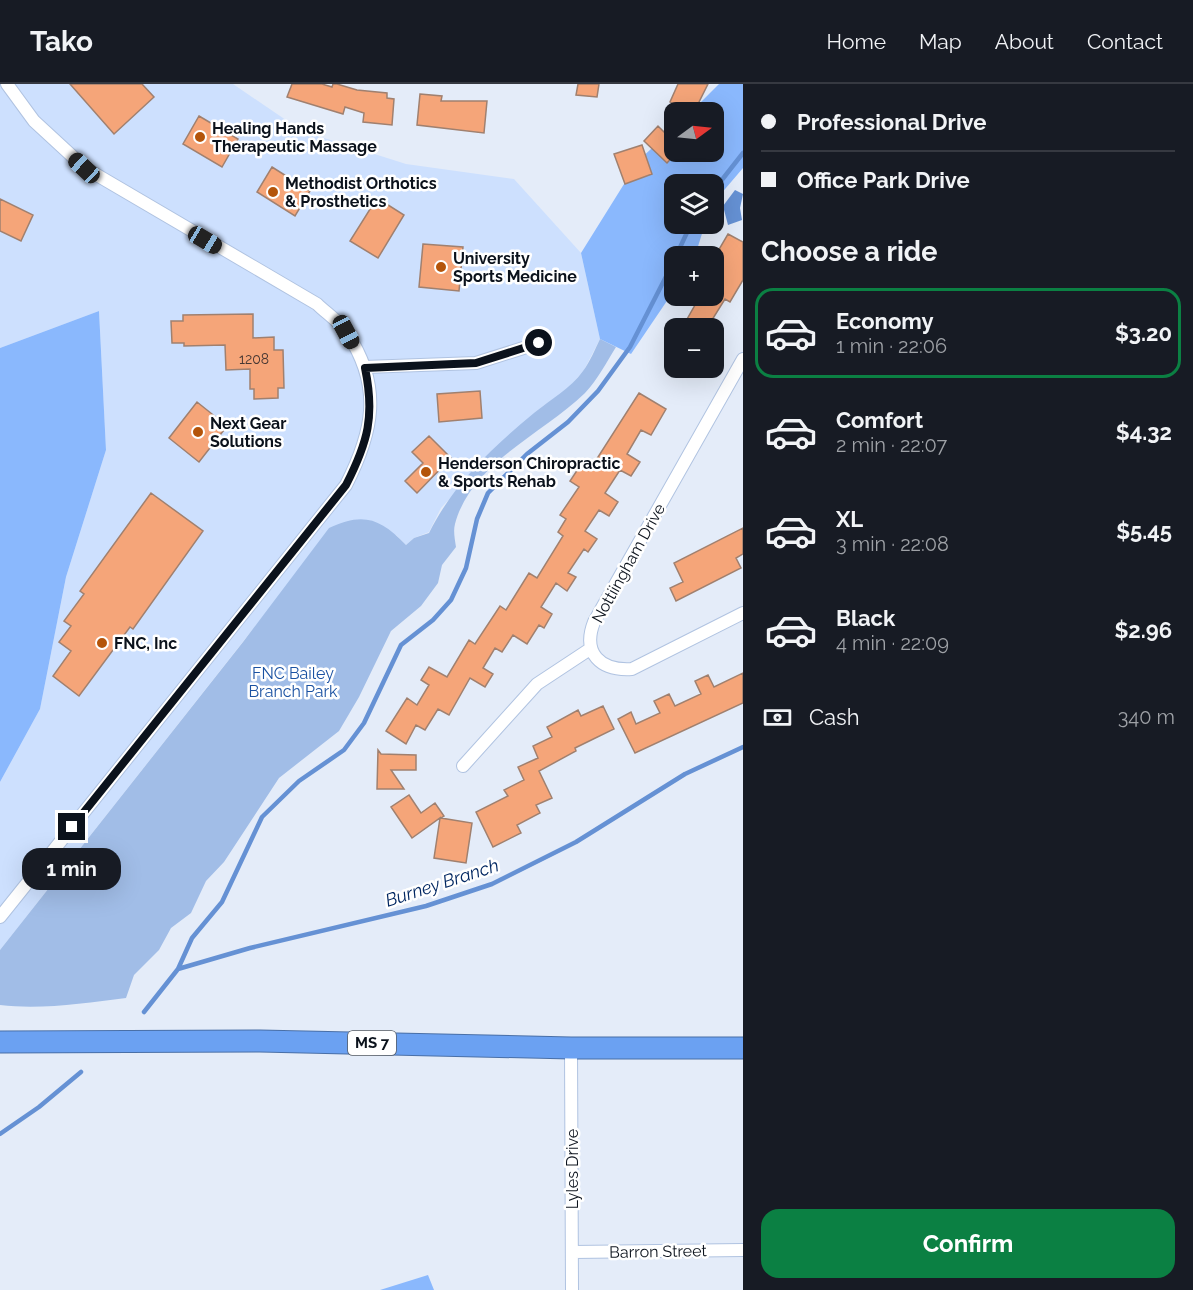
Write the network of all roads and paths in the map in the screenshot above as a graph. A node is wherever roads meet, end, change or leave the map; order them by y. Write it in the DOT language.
graph roads {
  1 [pos="7,84"];
  2 [pos="539,343"];
  3 [pos="743,359"];
  4 [pos="365,368"];
  5 [pos="743,613"];
  6 [pos="590,649"];
  7 [pos="463,766"];
  8 [pos="0,917"];
  9 [pos="0,1042"];
  10 [pos="571,1048"];
  11 [pos="743,1048"];
  12 [pos="743,1250"];
  13 [pos="573,1252"];
  14 [pos="572,1290"];
  1 -- 4 [label="street"];
  2 -- 4 [label="street"];
  3 -- 6 [label="street, Nottiingham Drive"];
  4 -- 8 [label="street"];
  5 -- 6 [label="street"];
  6 -- 7 [label="street"];
  9 -- 10 [label="highway, MS 7"];
  10 -- 11 [label="highway, MS 7"];
  10 -- 13 [label="street, Lyles Drive"];
  12 -- 13 [label="street, Barron Street"];
  13 -- 14 [label="street, Lyles Drive"];
}
